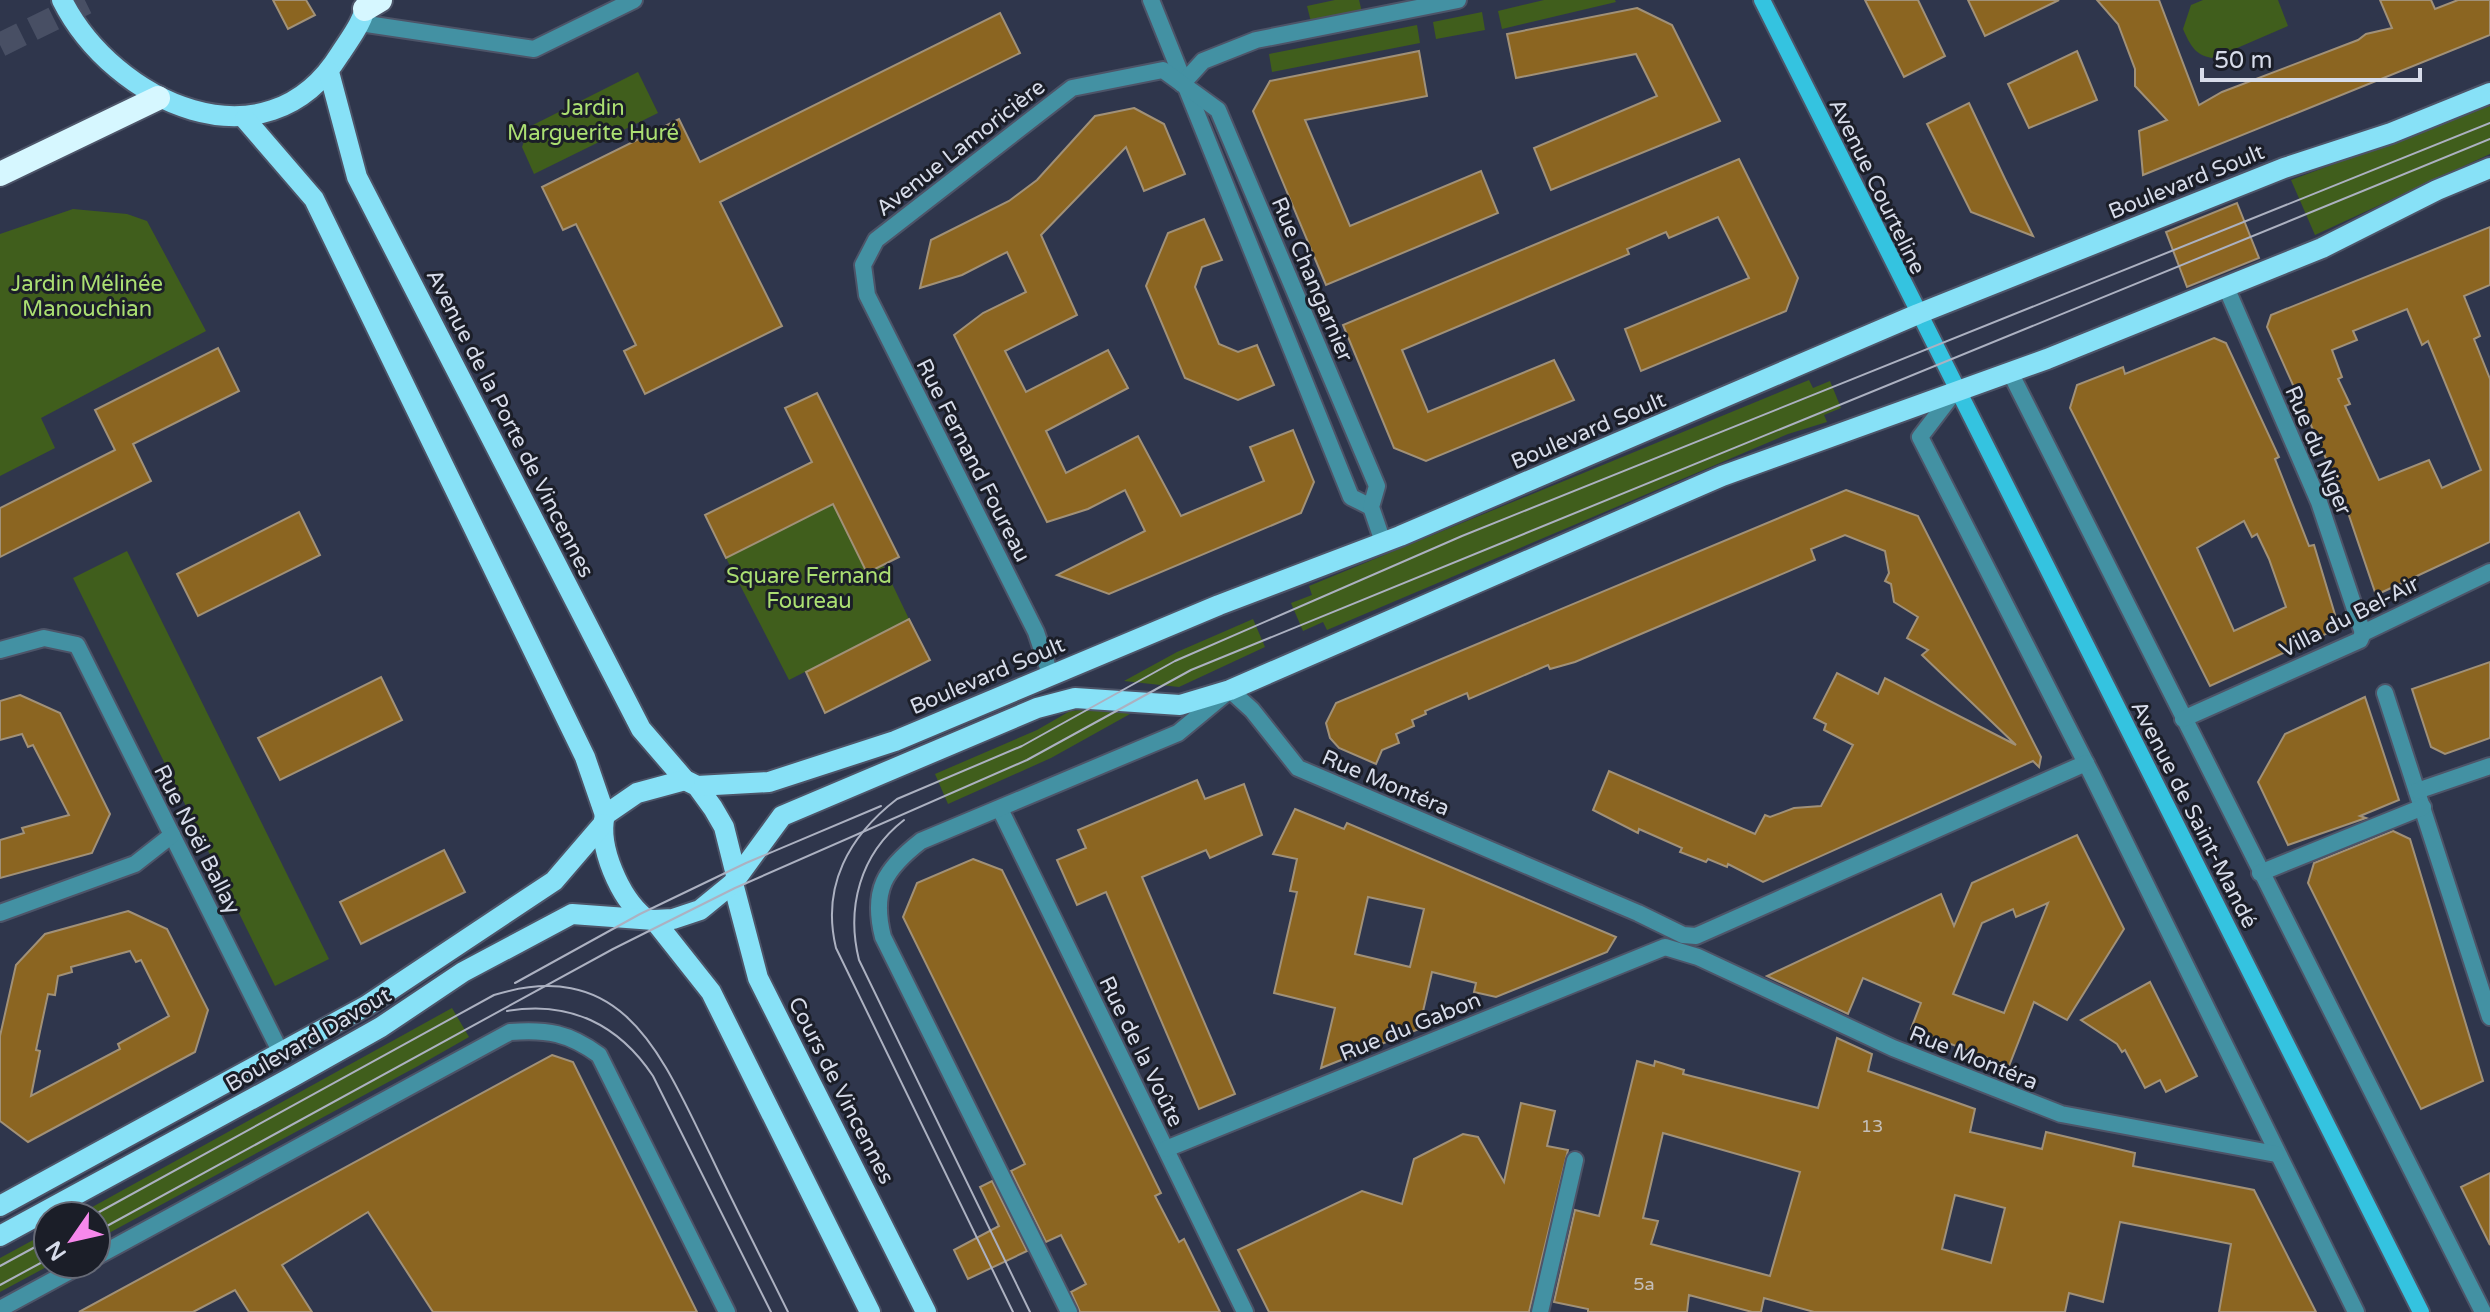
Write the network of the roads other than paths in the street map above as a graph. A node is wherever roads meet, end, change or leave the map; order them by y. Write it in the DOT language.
graph roads {
  1 [pos="62,0"];
  2 [pos="634,0"];
  3 [pos="1151,0"];
  4 [pos="1458,0"];
  5 [pos="1762,0"];
  6 [pos="368,8"];
  7 [pos="329,72"];
  8 [pos="1182,84"];
  9 [pos="2490,93"];
  10 [pos="158,98"];
  11 [pos="245,119"];
  12 [pos="2490,168"];
  13 [pos="0,174"];
  14 [pos="863,265"];
  15 [pos="2226,287"];
  16 [pos="1918,314"];
  17 [pos="2010,372"];
  18 [pos="1957,389"];
  19 [pos="1907,408"];
  20 [pos="1920,437"];
  21 [pos="1371,507"];
  22 [pos="1383,542"];
  23 [pos="2490,572"];
  24 [pos="2363,633"];
  25 [pos="0,650"];
  26 [pos="1050,674"];
  27 [pos="1230,690"];
  28 [pos="2385,693"];
  29 [pos="2183,719"];
  30 [pos="2086,763"];
  31 [pos="2490,766"];
  32 [pos="691,783"];
  33 [pos="2420,799"];
  34 [pos="1000,809"];
  35 [pos="604,819"];
  36 [pos="172,835"];
  37 [pos="2260,873"];
  38 [pos="734,879"];
  39 [pos="0,913"];
  40 [pos="650,919"];
  41 [pos="1678,941"];
  42 [pos="2490,1017"];
  43 [pos="281,1053"];
  44 [pos="1166,1149"];
  45 [pos="2276,1154"];
  46 [pos="1575,1160"];
  47 [pos="0,1206"];
  48 [pos="0,1236"];
  49 [pos="112,1248"];
  50 [pos="53,1280"];
  51 [pos="0,1309"];
  52 [pos="727,1312"];
  53 [pos="870,1312"];
  54 [pos="926,1312"];
  55 [pos="1069,1312"];
  56 [pos="1245,1312"];
  57 [pos="1540,1312"];
  58 [pos="2356,1312"];
  59 [pos="2421,1312"];
  60 [pos="2483,1312"];
  1 -- 10 [label="main road"];
  2 -- 6 [label="street"];
  3 -- 8 [label="street, Rue Changarnier"];
  4 -- 8 [label="street"];
  5 -- 16 [label="main road, Avenue Courteline"];
  6 -- 7 [label="main road"];
  7 -- 11 [label="main road"];
  7 -- 32 [label="main road, Avenue de la Porte de Vincennes"];
  8 -- 14 [label="street, Avenue Lamoricière"];
  8 -- 21 [label="street, Rue Changarnier"];
  8 -- 21 [label="street, Rue Changarnier"];
  9 -- 16 [label="main road, Boulevard Soult"];
  10 -- 11 [label="main road"];
  10 -- 13 [label="highway"];
  11 -- 35 [label="main road"];
  12 -- 15 [label="main road"];
  14 -- 26 [label="street, Rue Fernand Foureau"];
  15 -- 17 [label="main road"];
  15 -- 24 [label="street, Rue du Niger"];
  16 -- 18 [label="main road, Avenue Courteline"];
  16 -- 22 [label="main road, Boulevard Soult"];
  17 -- 18 [label="main road"];
  17 -- 29 [label="street, Avenue de Saint-Mandé"];
  18 -- 19 [label="main road"];
  18 -- 20 [label="street"];
  18 -- 59 [label="main road, Avenue de Saint-Mandé"];
  19 -- 20 [label="street"];
  19 -- 27 [label="main road"];
  20 -- 30 [label="street"];
  21 -- 22 [label="street, Rue Changarnier"];
  22 -- 26 [label="main road, Boulevard Soult"];
  23 -- 24 [label="street, Villa du Bel-Air"];
  24 -- 29 [label="street, Villa du Bel-Air"];
  25 -- 36 [label="street, Rue Noël Ballay"];
  26 -- 32 [label="main road, Boulevard Soult"];
  27 -- 34 [label="street"];
  27 -- 38 [label="main road"];
  27 -- 41 [label="street, Rue Montéra"];
  28 -- 33 [label="street"];
  29 -- 37 [label="street, Avenue de Saint-Mandé"];
  30 -- 41 [label="street, Rue du Gabon"];
  30 -- 45 [label="street"];
  31 -- 33 [label="street"];
  32 -- 35 [label="main road, Boulevard Soult"];
  32 -- 38 [label="main road, Cours de Vincennes"];
  33 -- 37 [label="street"];
  33 -- 42 [label="street"];
  34 -- 44 [label="street, Rue de la Voûte"];
  34 -- 55 [label="street"];
  35 -- 40 [label="main road"];
  35 -- 43 [label="main road, Boulevard Davout"];
  36 -- 39 [label="street"];
  36 -- 43 [label="street, Rue Noël Ballay"];
  37 -- 60 [label="street, Avenue de Saint-Mandé"];
  38 -- 40 [label="main road"];
  38 -- 54 [label="main road, Cours de Vincennes"];
  40 -- 48 [label="main road, Boulevard Davout"];
  40 -- 53 [label="main road"];
  41 -- 44 [label="street, Rue du Gabon"];
  41 -- 45 [label="street, Rue Montéra"];
  43 -- 47 [label="main road, Boulevard Davout"];
  44 -- 56 [label="street, Rue de la Voûte"];
  45 -- 58 [label="street"];
  46 -- 57 [label="street"];
  49 -- 52 [label="street"];
  50 -- 51 [label="street"];
}
